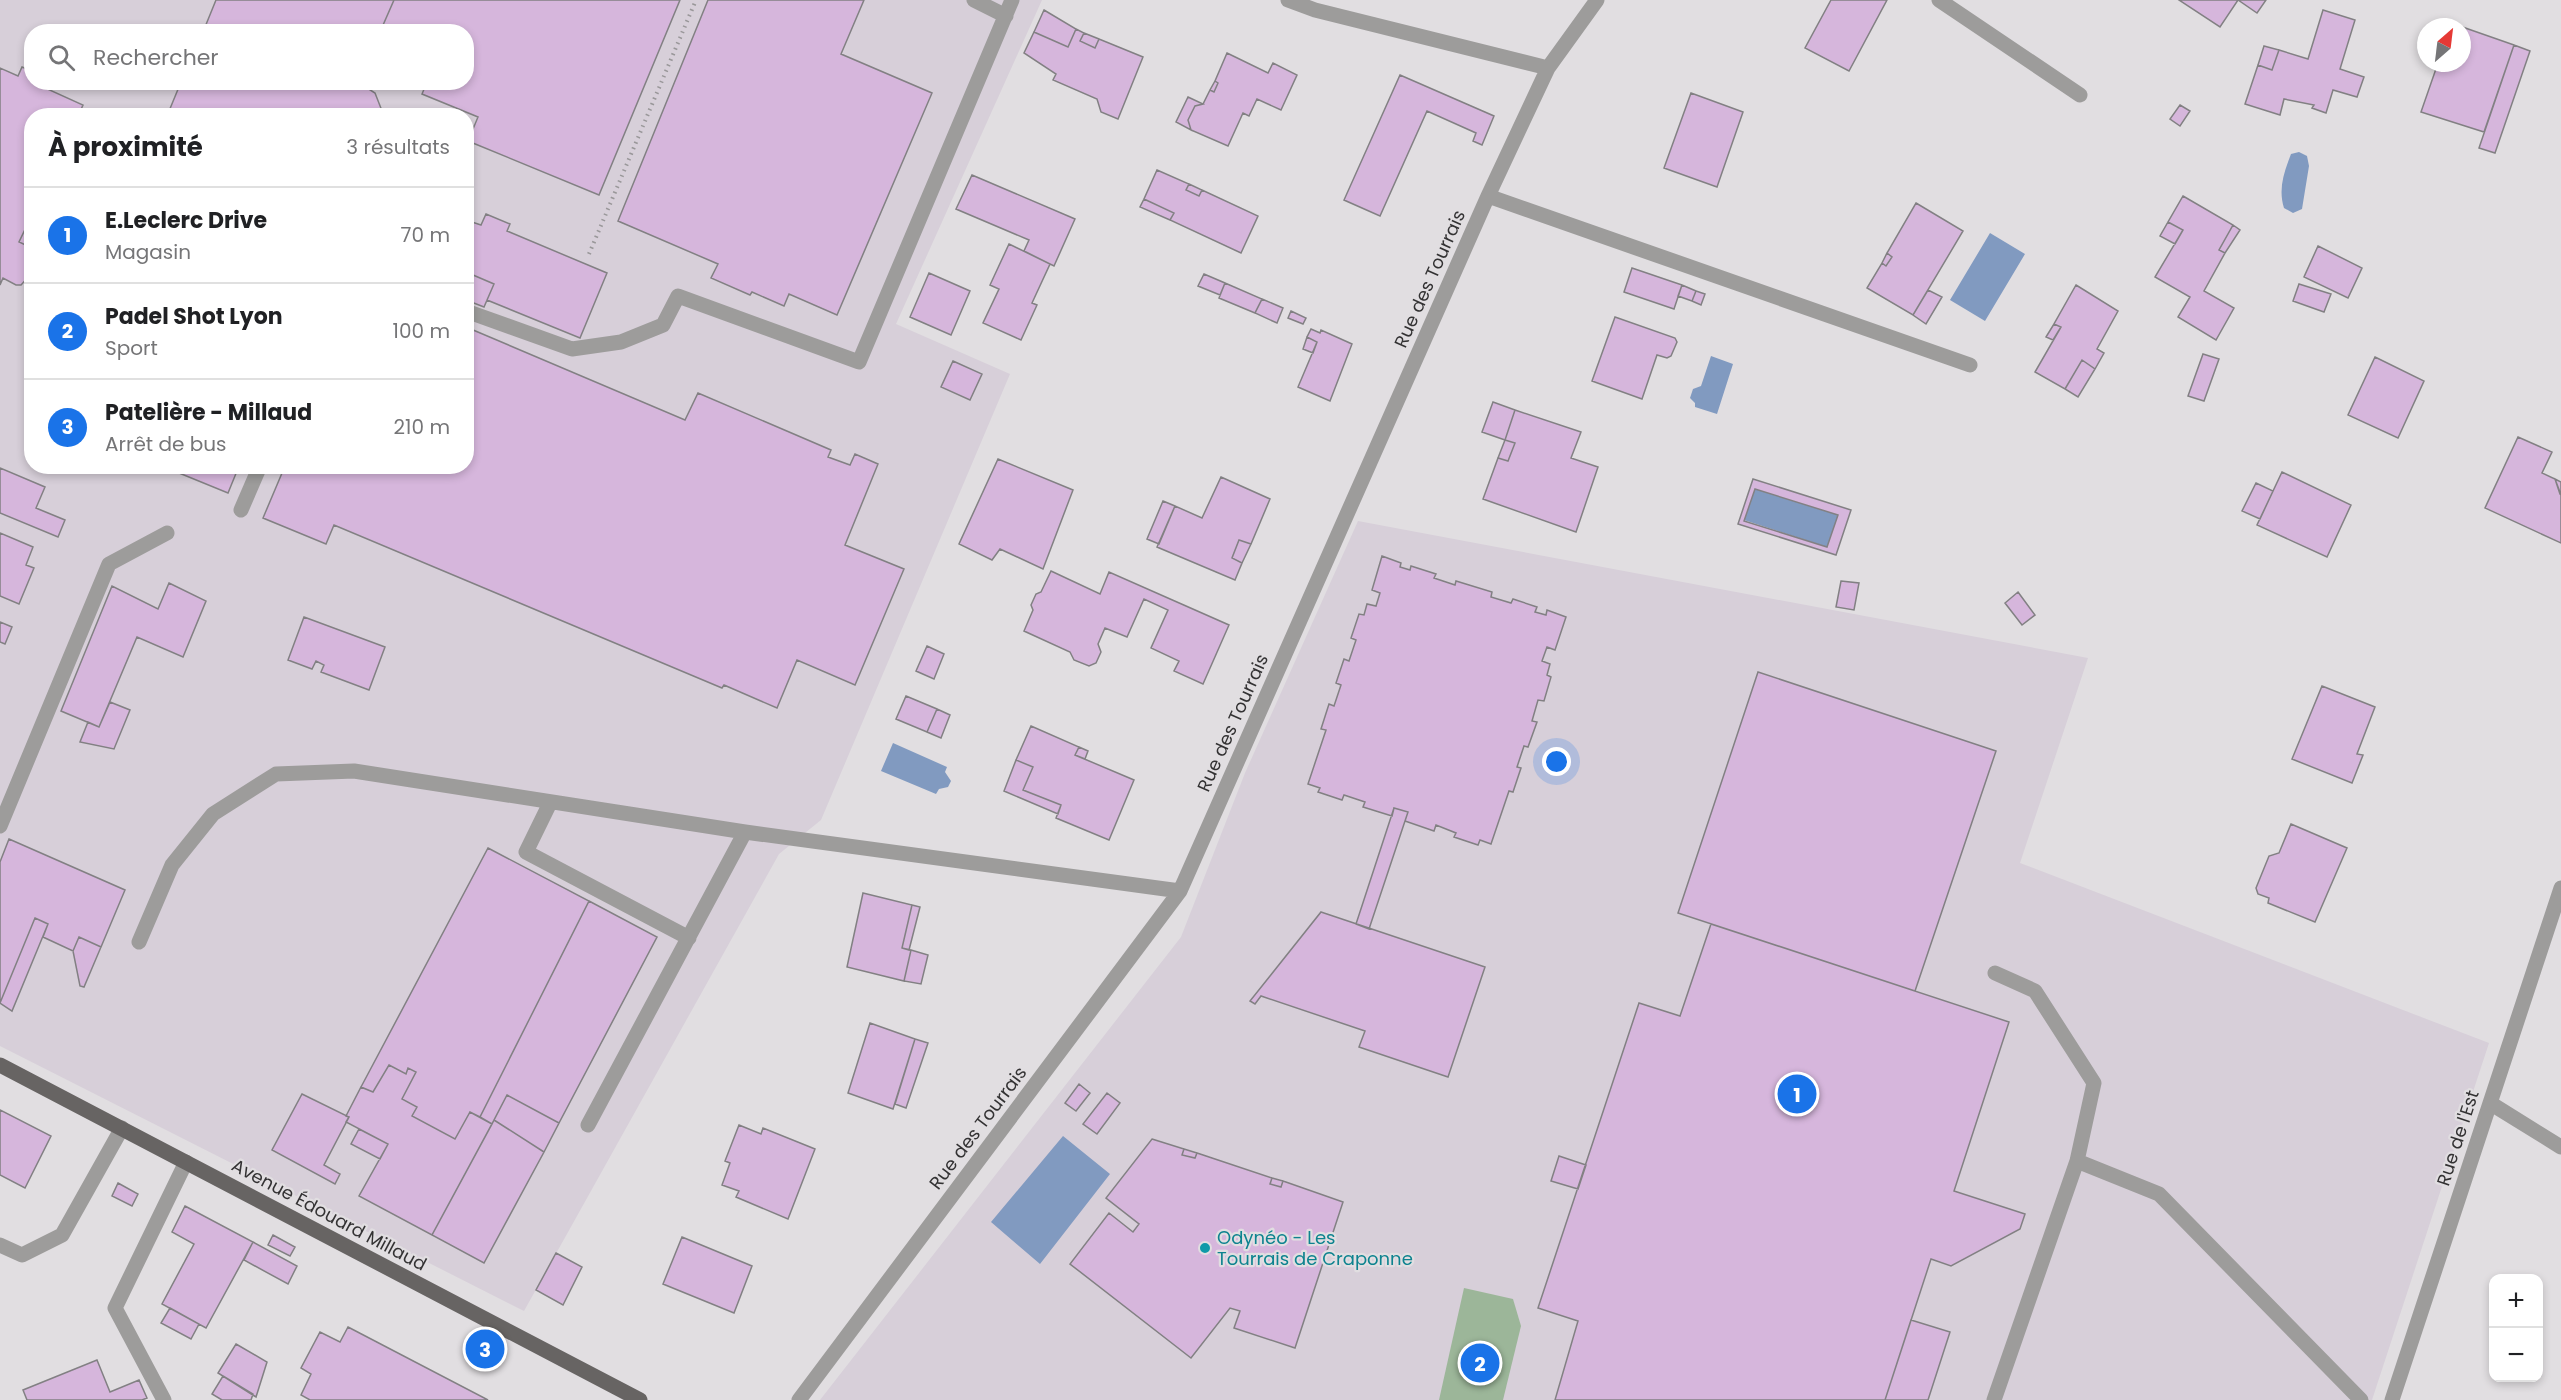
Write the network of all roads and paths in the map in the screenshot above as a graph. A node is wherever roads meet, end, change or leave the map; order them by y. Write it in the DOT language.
graph roads {
  1 [pos="696,0"];
  2 [pos="974,0"];
  3 [pos="1012,0"];
  4 [pos="1288,0"];
  5 [pos="1597,0"];
  6 [pos="1939,0"];
  7 [pos="1006,16"];
  8 [pos="1548,68"];
  9 [pos="2080,95"];
  10 [pos="1488,196"];
  11 [pos="589,254"];
  12 [pos="474,314"];
  13 [pos="1970,364"];
  14 [pos="257,474"];
  15 [pos="241,510"];
  16 [pos="167,533"];
  17 [pos="550,803"];
  18 [pos="0,826"];
  19 [pos="745,832"];
  20 [pos="2561,888"];
  21 [pos="1180,891"];
  22 [pos="689,938"];
  23 [pos="139,942"];
  24 [pos="1995,973"];
  25 [pos="0,1065"];
  26 [pos="2490,1103"];
  27 [pos="588,1125"];
  28 [pos="122,1128"];
  29 [pos="2561,1147"];
  30 [pos="2077,1161"];
  31 [pos="186,1162"];
  32 [pos="0,1245"];
  33 [pos="164,1400"];
  34 [pos="640,1400"];
  35 [pos="799,1400"];
  36 [pos="1994,1400"];
  37 [pos="2361,1400"];
  38 [pos="2392,1400"];
  1 -- 11 [label="path"];
  2 -- 7 [label="street"];
  3 -- 7 [label="street"];
  4 -- 8 [label="street"];
  5 -- 8 [label="street, Rue des Tourrais"];
  6 -- 9 [label="street"];
  7 -- 12 [label="street"];
  8 -- 10 [label="street, Rue des Tourrais"];
  10 -- 13 [label="street"];
  10 -- 21 [label="street, Rue des Tourrais"];
  14 -- 15 [label="street"];
  16 -- 18 [label="street"];
  17 -- 19 [label="street"];
  17 -- 22 [label="street"];
  17 -- 23 [label="street"];
  19 -- 21 [label="street"];
  19 -- 22 [label="street"];
  20 -- 26 [label="street, Rue de l'Est"];
  21 -- 35 [label="street, Rue des Tourrais"];
  22 -- 27 [label="street"];
  24 -- 30 [label="street"];
  25 -- 28 [label="main road, Avenue Édouard Millaud"];
  26 -- 29 [label="street"];
  26 -- 38 [label="street, Rue de l'Est"];
  28 -- 31 [label="main road, Avenue Édouard Millaud"];
  28 -- 32 [label="street"];
  30 -- 36 [label="street"];
  30 -- 37 [label="street"];
  31 -- 33 [label="street"];
  31 -- 34 [label="main road, Avenue Édouard Millaud"];
}
